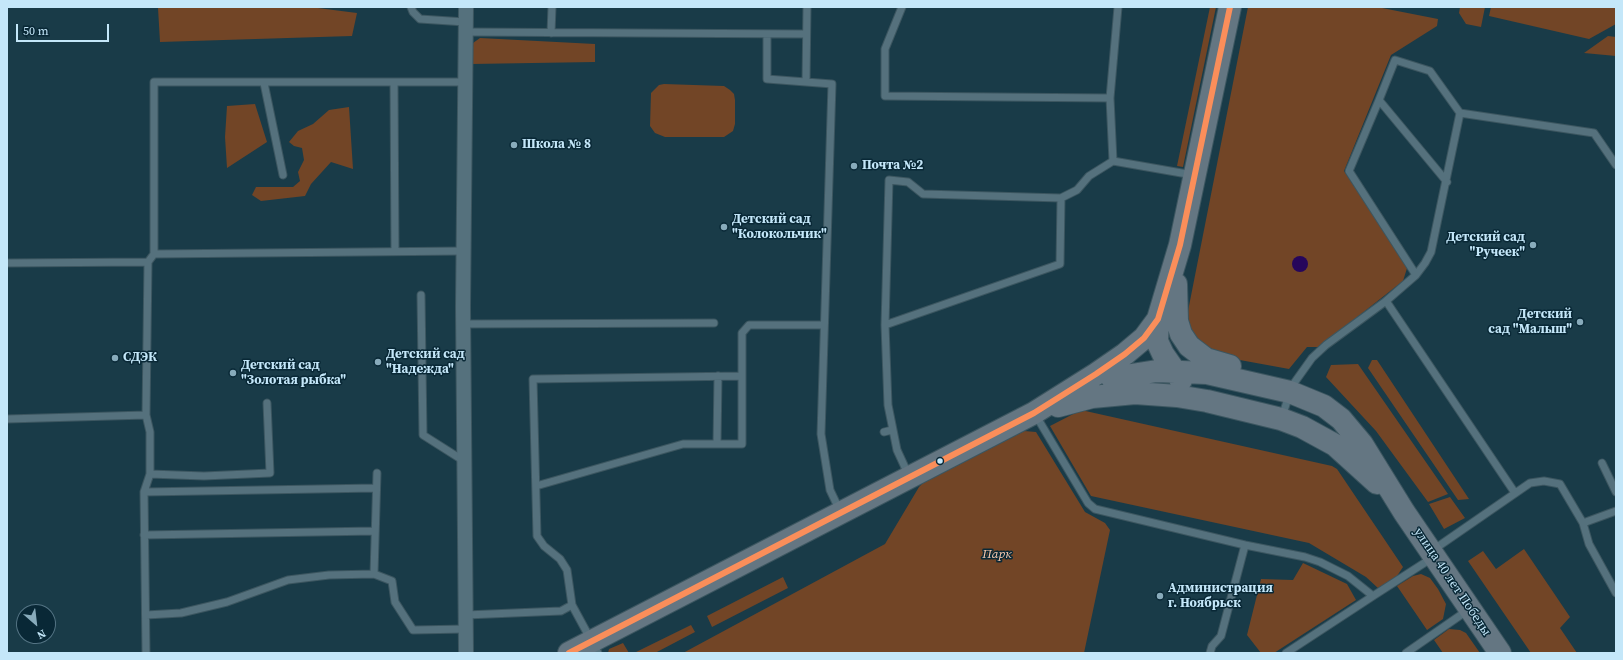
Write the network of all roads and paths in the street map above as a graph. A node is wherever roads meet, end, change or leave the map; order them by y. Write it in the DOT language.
graph roads {
  1 [pos="411,7"];
  2 [pos="466,7"];
  3 [pos="552,7"];
  4 [pos="807,7"];
  5 [pos="902,7"];
  6 [pos="1118,7"];
  7 [pos="1230,7"];
  8 [pos="465,27"];
  9 [pos="550,33"];
  10 [pos="766,34"];
  11 [pos="806,34"];
  12 [pos="394,82"];
  13 [pos="465,82"];
  14 [pos="806,82"];
  15 [pos="264,83"];
  16 [pos="1110,98"];
  17 [pos="1379,100"];
  18 [pos="1460,113"];
  19 [pos="1113,161"];
  20 [pos="1616,165"];
  21 [pos="283,175"];
  22 [pos="1194,175"];
  23 [pos="1446,182"];
  24 [pos="1061,198"];
  25 [pos="1180,245"];
  26 [pos="395,251"];
  27 [pos="464,251"];
  28 [pos="154,254"];
  29 [pos="148,262"];
  30 [pos="7,264"];
  31 [pos="1416,275"];
  32 [pos="1176,279"];
  33 [pos="420,295"];
  34 [pos="1386,301"];
  35 [pos="1158,319"];
  36 [pos="714,323"];
  37 [pos="464,324"];
  38 [pos="823,325"];
  39 [pos="885,325"];
  40 [pos="1157,341"];
  41 [pos="1174,370"];
  42 [pos="718,376"];
  43 [pos="742,376"];
  44 [pos="1112,378"];
  45 [pos="1291,389"];
  46 [pos="1063,396"];
  47 [pos="1207,401"];
  48 [pos="267,403"];
  49 [pos="1034,413"];
  50 [pos="146,415"];
  51 [pos="7,419"];
  52 [pos="1281,419"];
  53 [pos="892,430"];
  54 [pos="884,432"];
  55 [pos="717,444"];
  56 [pos="465,461"];
  57 [pos="1602,463"];
  58 [pos="377,473"];
  59 [pos="150,474"];
  60 [pos="910,476"];
  61 [pos="536,486"];
  62 [pos="376,488"];
  63 [pos="144,492"];
  64 [pos="1616,492"];
  65 [pos="1515,493"];
  66 [pos="840,511"];
  67 [pos="1616,511"];
  68 [pos="1404,512"];
  69 [pos="1583,523"];
  70 [pos="375,531"];
  71 [pos="144,535"];
  72 [pos="1245,545"];
  73 [pos="1432,554"];
  74 [pos="374,574"];
  75 [pos="1616,593"];
  76 [pos="1373,596"];
  77 [pos="572,605"];
  78 [pos="1470,609"];
  79 [pos="146,614"];
  80 [pos="466,622"];
  81 [pos="595,647"];
  82 [pos="146,653"];
  83 [pos="466,653"];
  84 [pos="569,653"];
  85 [pos="1210,653"];
  86 [pos="1286,653"];
  87 [pos="1406,653"];
  88 [pos="1500,653"];
  1 -- 8 [label="lane"];
  2 -- 8 [label="street"];
  3 -- 9 [label="lane"];
  4 -- 11 [label="lane"];
  5 -- 16 [label="lane"];
  6 -- 16 [label="lane"];
  7 -- 22 [label="main road"];
  8 -- 9 [label="lane"];
  8 -- 13 [label="street"];
  9 -- 10 [label="lane"];
  10 -- 11 [label="lane"];
  10 -- 14 [label="lane"];
  11 -- 14 [label="lane"];
  12 -- 13 [label="lane"];
  12 -- 15 [label="lane"];
  12 -- 26 [label="lane"];
  13 -- 27 [label="street"];
  14 -- 38 [label="lane"];
  15 -- 21 [label="lane"];
  15 -- 28 [label="lane"];
  16 -- 19 [label="lane"];
  17 -- 18 [label="lane"];
  17 -- 23 [label="lane"];
  17 -- 31 [label="lane"];
  18 -- 20 [label="lane"];
  18 -- 23 [label="lane"];
  19 -- 22 [label="lane"];
  19 -- 24 [label="lane"];
  22 -- 25 [label="main road"];
  23 -- 31 [label="lane"];
  24 -- 39 [label="lane"];
  24 -- 39 [label="lane"];
  25 -- 32 [label="main road"];
  25 -- 35 [label="main road"];
  26 -- 27 [label="lane"];
  26 -- 28 [label="lane"];
  27 -- 37 [label="street"];
  28 -- 29 [label="lane"];
  29 -- 30 [label="lane"];
  29 -- 50 [label="lane"];
  31 -- 34 [label="lane"];
  32 -- 40 [label="main road"];
  32 -- 45 [label="main road"];
  33 -- 56 [label="lane"];
  34 -- 45 [label="lane"];
  34 -- 65 [label="lane"];
  35 -- 40 [label="main road"];
  35 -- 46 [label="main road"];
  36 -- 37 [label="lane"];
  37 -- 56 [label="street"];
  38 -- 43 [label="lane"];
  38 -- 66 [label="lane"];
  39 -- 53 [label="lane"];
  40 -- 41 [label="main road"];
  40 -- 44 [label="main road"];
  41 -- 44 [label="main road"];
  41 -- 45 [label="main road"];
  41 -- 47 [label="main road"];
  42 -- 43 [label="lane"];
  42 -- 55 [label="lane"];
  42 -- 61 [label="lane"];
  43 -- 55 [label="lane"];
  44 -- 46 [label="main road"];
  45 -- 52 [label="lane"];
  45 -- 68 [label="main road, улица 40 лет Победы"];
  46 -- 49 [label="main road"];
  47 -- 49 [label="main road, улица 40 лет Победы"];
  47 -- 52 [label="main road, улица 40 лет Победы"];
  48 -- 59 [label="lane"];
  49 -- 60 [label="main road"];
  49 -- 72 [label="lane"];
  50 -- 51 [label="lane"];
  50 -- 59 [label="lane"];
  52 -- 68 [label="main road, улица 40 лет Победы"];
  53 -- 54 [label="lane"];
  53 -- 60 [label="lane"];
  55 -- 61 [label="lane"];
  56 -- 80 [label="street"];
  57 -- 64 [label="lane"];
  58 -- 62 [label="lane"];
  59 -- 63 [label="lane"];
  60 -- 66 [label="main road"];
  61 -- 77 [label="lane"];
  62 -- 63 [label="lane"];
  62 -- 70 [label="lane"];
  63 -- 71 [label="lane"];
  65 -- 69 [label="lane"];
  65 -- 73 [label="lane"];
  66 -- 81 [label="main road"];
  67 -- 69 [label="lane"];
  68 -- 73 [label="main road, улица 40 лет Победы"];
  69 -- 75 [label="lane"];
  70 -- 71 [label="lane"];
  70 -- 74 [label="lane"];
  71 -- 79 [label="lane"];
  72 -- 76 [label="lane"];
  72 -- 85 [label="lane"];
  73 -- 76 [label="lane"];
  73 -- 78 [label="main road, улица 40 лет Победы"];
  74 -- 79 [label="lane"];
  74 -- 80 [label="lane"];
  76 -- 86 [label="lane"];
  77 -- 80 [label="lane"];
  77 -- 81 [label="lane"];
  78 -- 87 [label="lane"];
  78 -- 88 [label="main road, улица 40 лет Победы"];
  79 -- 82 [label="lane"];
  80 -- 83 [label="street"];
  81 -- 84 [label="main road"];
}
